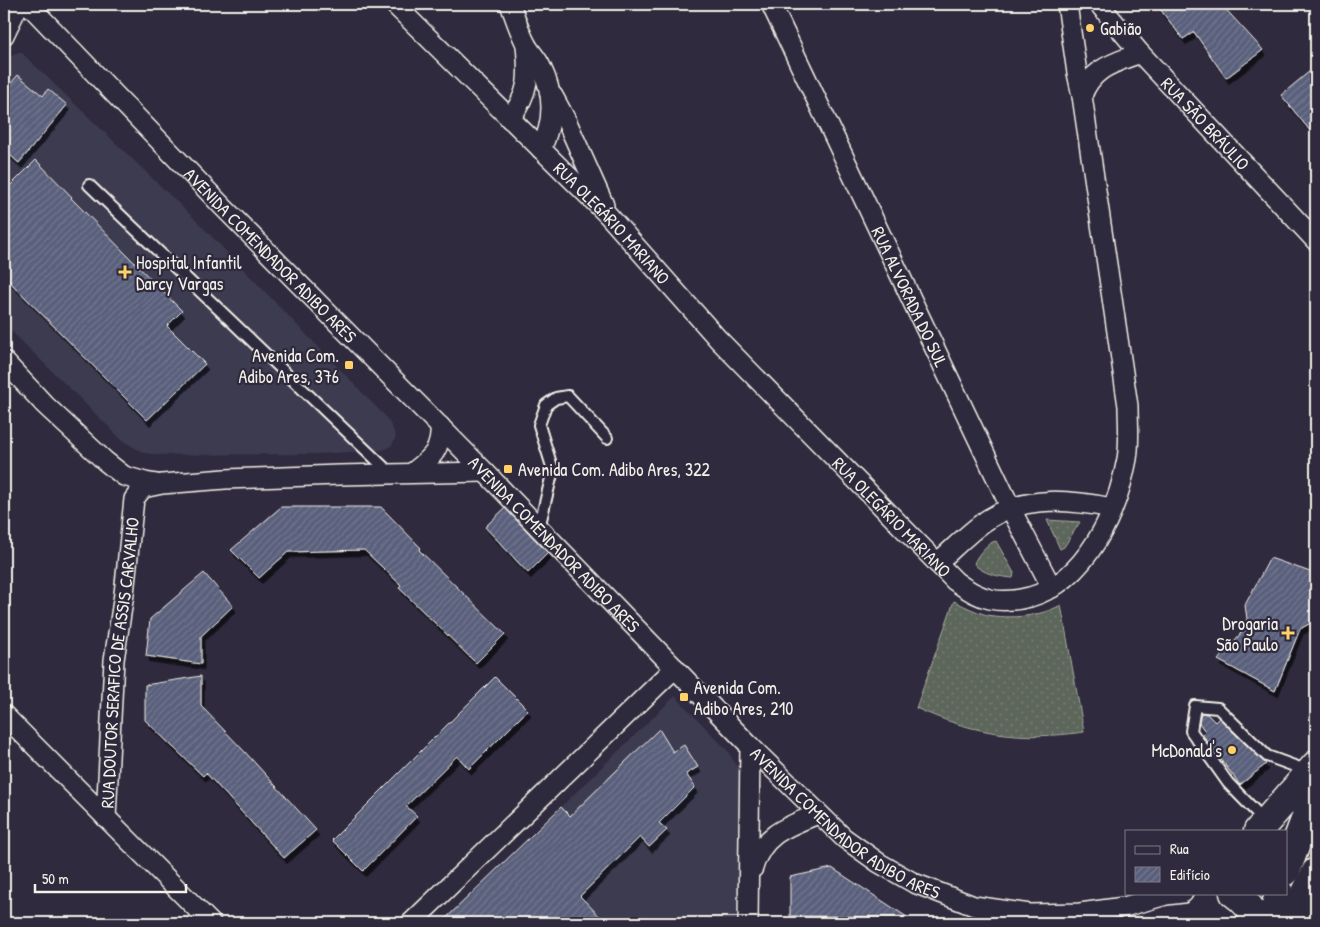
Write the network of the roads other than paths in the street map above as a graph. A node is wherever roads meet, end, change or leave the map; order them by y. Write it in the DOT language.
graph roads {
  1 [pos="19,4"];
  2 [pos="28,4"];
  3 [pos="394,4"];
  4 [pos="510,4"];
  5 [pos="771,4"];
  6 [pos="1067,4"];
  7 [pos="1099,4"];
  8 [pos="4,34"];
  9 [pos="526,44"];
  10 [pos="1140,53"];
  11 [pos="551,92"];
  12 [pos="1082,96"];
  13 [pos="510,119"];
  14 [pos="541,149"];
  15 [pos="89,185"];
  16 [pos="608,215"];
  17 [pos="1316,241"];
  18 [pos="4,361"];
  19 [pos="440,426"];
  20 [pos="607,438"];
  21 [pos="485,472"];
  22 [pos="412,473"];
  23 [pos="390,474"];
  24 [pos="124,476"];
  25 [pos="162,484"];
  26 [pos="134,507"];
  27 [pos="1010,508"];
  28 [pos="1112,508"];
  29 [pos="540,528"];
  30 [pos="937,563"];
  31 [pos="1052,588"];
  32 [pos="675,668"];
  33 [pos="6,723"];
  34 [pos="750,746"];
  35 [pos="1314,776"];
  36 [pos="818,814"];
  37 [pos="106,818"];
  38 [pos="1284,830"];
  39 [pos="1286,830"];
  40 [pos="1286,830"];
  41 [pos="1304,881"];
  42 [pos="750,882"];
  43 [pos="1173,894"];
  44 [pos="1236,894"];
  45 [pos="1279,894"];
  46 [pos="211,923"];
  47 [pos="411,923"];
  48 [pos="748,923"];
  49 [pos="1257,923"];
  50 [pos="1272,923"];
  51 [pos="1291,923"];
  1 -- 8 [label="street"];
  2 -- 19 [label="street, AVENIDA COMENDADOR ADIBO ARES"];
  3 -- 13 [label="street, RUA OLEGÁRIO MARIANO"];
  4 -- 9 [label="street"];
  5 -- 27 [label="street, RUA ALVORADA DO SUL"];
  6 -- 12 [label="street, RUA OLEGÁRIO MARIANO"];
  7 -- 10 [label="street, RUA SÃO BRÁULIO"];
  9 -- 11 [label="street"];
  9 -- 13 [label="street"];
  10 -- 12 [label="street"];
  10 -- 17 [label="street, RUA SÃO BRÁULIO"];
  11 -- 14 [label="street"];
  11 -- 16 [label="street"];
  12 -- 28 [label="street, RUA OLEGÁRIO MARIANO"];
  13 -- 14 [label="street, RUA OLEGÁRIO MARIANO"];
  14 -- 16 [label="street, RUA OLEGÁRIO MARIANO"];
  15 -- 23 [label="lane"];
  16 -- 30 [label="street, RUA OLEGÁRIO MARIANO"];
  18 -- 24 [label="street"];
  19 -- 21 [label="street, AVENIDA COMENDADOR ADIBO ARES"];
  19 -- 22 [label="street"];
  20 -- 29 [label="lane"];
  21 -- 22 [label="street, RUA DOUTOR SERAFICO DE ASSIS CARVALHO"];
  21 -- 29 [label="street, AVENIDA COMENDADOR ADIBO ARES"];
  22 -- 23 [label="street, RUA DOUTOR SERAFICO DE ASSIS CARVALHO"];
  23 -- 25 [label="street, RUA DOUTOR SERAFICO DE ASSIS CARVALHO"];
  24 -- 25 [label="street"];
  24 -- 26 [label="street"];
  25 -- 26 [label="street, RUA DOUTOR SERAFICO DE ASSIS CARVALHO"];
  26 -- 37 [label="street, RUA DOUTOR SERAFICO DE ASSIS CARVALHO"];
  27 -- 28 [label="street"];
  27 -- 30 [label="street"];
  27 -- 31 [label="street, RUA ALVORADA DO SUL"];
  28 -- 31 [label="street, RUA OLEGÁRIO MARIANO"];
  29 -- 32 [label="street, AVENIDA COMENDADOR ADIBO ARES"];
  30 -- 31 [label="street, RUA OLEGÁRIO MARIANO"];
  32 -- 34 [label="street, AVENIDA COMENDADOR ADIBO ARES"];
  32 -- 47 [label="street"];
  33 -- 37 [label="street"];
  34 -- 36 [label="street, AVENIDA COMENDADOR ADIBO ARES"];
  34 -- 42 [label="street"];
  35 -- 38 [label="lane"];
  35 -- 39 [label="main road"];
  35 -- 40 [label="main road"];
  36 -- 42 [label="street"];
  36 -- 43 [label="street, AVENIDA COMENDADOR ADIBO ARES"];
  37 -- 46 [label="street"];
  41 -- 51 [label="main road"];
  42 -- 48 [label="street"];
  44 -- 49 [label="main road"];
  45 -- 50 [label="main road"];
}
